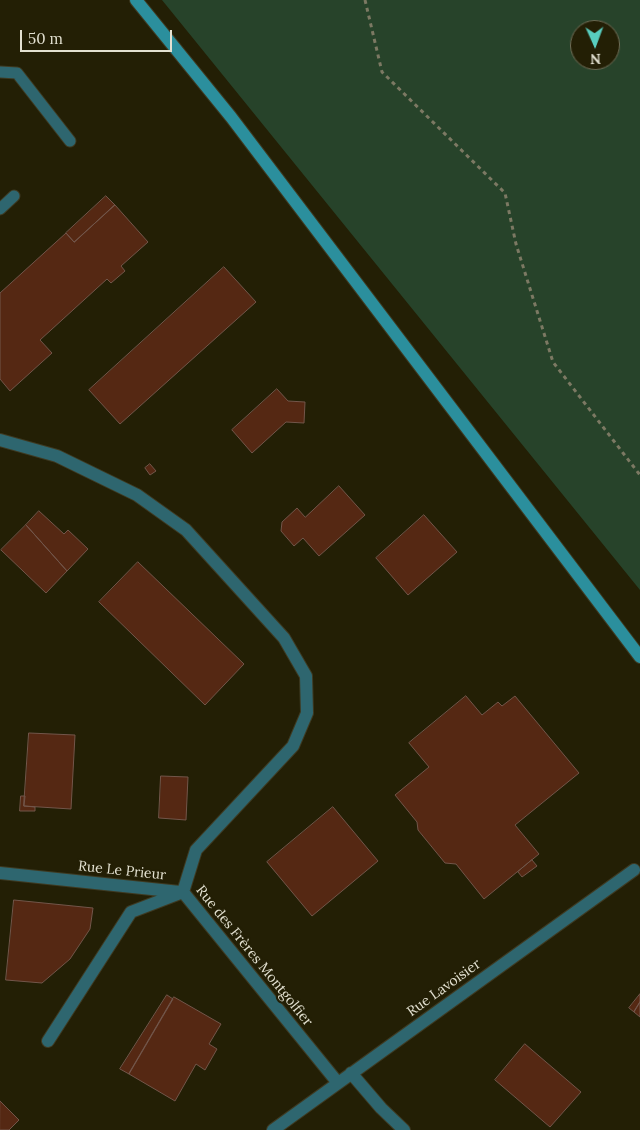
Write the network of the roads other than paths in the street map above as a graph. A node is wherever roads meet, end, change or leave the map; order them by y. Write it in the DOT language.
graph roads {
  1 [pos="136,0"];
  2 [pos="0,72"];
  3 [pos="70,141"];
  4 [pos="14,196"];
  5 [pos="0,208"];
  6 [pos="0,440"];
  7 [pos="640,658"];
  8 [pos="638,867"];
  9 [pos="0,873"];
  10 [pos="183,892"];
  11 [pos="48,1040"];
  12 [pos="351,1073"];
  13 [pos="338,1083"];
  14 [pos="272,1130"];
  15 [pos="404,1130"];
  1 -- 7 [label="main road"];
  2 -- 3 [label="lane"];
  4 -- 5 [label="lane"];
  6 -- 10 [label="street, Rue des Frères Montgolfier"];
  8 -- 12 [label="street, Rue Lavoisier"];
  9 -- 10 [label="street, Rue Le Prieur"];
  10 -- 11 [label="street, Rue Le Prieur"];
  10 -- 13 [label="street, Rue des Frères Montgolfier"];
  12 -- 13 [label="street, Rue Lavoisier"];
  12 -- 15 [label="street"];
  13 -- 14 [label="street, Rue Lavoisier"];
}
